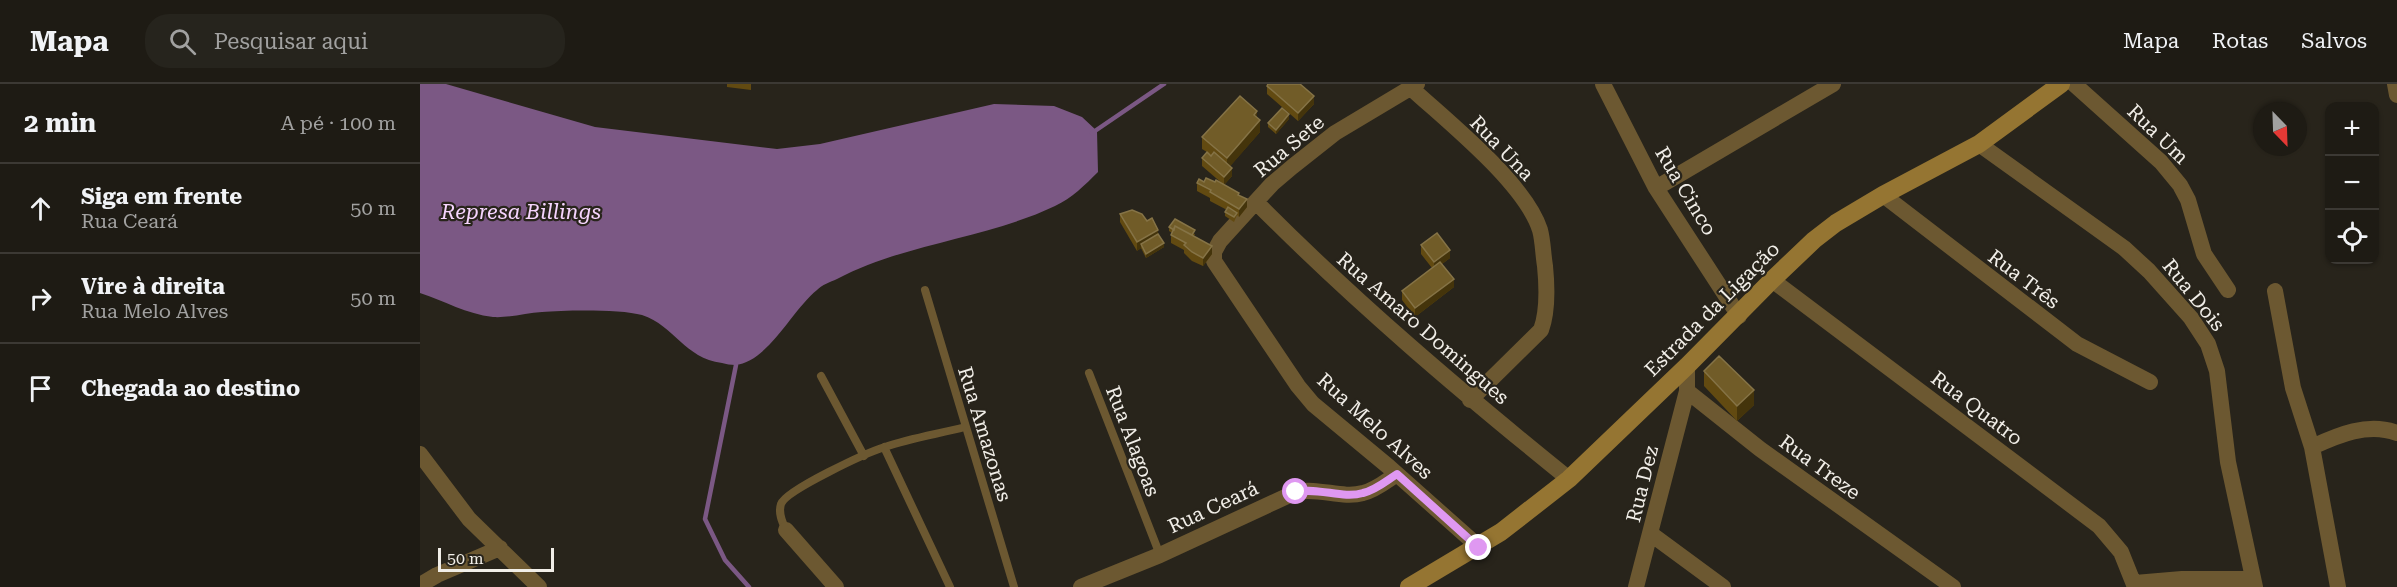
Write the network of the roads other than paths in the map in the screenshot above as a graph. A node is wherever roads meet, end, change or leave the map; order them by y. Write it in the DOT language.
graph roads {
  1 [pos="1603,84"];
  2 [pos="1833,84"];
  3 [pos="2061,84"];
  4 [pos="2074,84"];
  5 [pos="2395,84"];
  6 [pos="1414,86"];
  7 [pos="2397,95"];
  8 [pos="1979,144"];
  9 [pos="1656,188"];
  10 [pos="1882,195"];
  11 [pos="1256,202"];
  12 [pos="1215,265"];
  13 [pos="1772,280"];
  14 [pos="925,290"];
  15 [pos="2228,290"];
  16 [pos="2275,291"];
  17 [pos="1739,315"];
  18 [pos="1687,366"];
  19 [pos="1089,373"];
  20 [pos="821,376"];
  21 [pos="2150,382"];
  22 [pos="1687,391"];
  23 [pos="1470,399"];
  24 [pos="965,427"];
  25 [pos="2397,433"];
  26 [pos="884,447"];
  27 [pos="2312,447"];
  28 [pos="420,454"];
  29 [pos="864,456"];
  30 [pos="1397,474"];
  31 [pos="1569,479"];
  32 [pos="786,530"];
  33 [pos="1651,534"];
  34 [pos="1479,548"];
  35 [pos="500,549"];
  36 [pos="1160,555"];
  37 [pos="2254,583"];
  38 [pos="420,585"];
  39 [pos="2135,585"];
  40 [pos="539,587"];
  41 [pos="836,587"];
  42 [pos="950,587"];
  43 [pos="1014,587"];
  44 [pos="1081,587"];
  45 [pos="1409,587"];
  46 [pos="1636,587"];
  47 [pos="1723,587"];
  48 [pos="1953,587"];
  49 [pos="2338,587"];
  1 -- 9 [label="street, Rua Cinco"];
  2 -- 9 [label="street"];
  3 -- 8 [label="street, Estrada da Ligação"];
  4 -- 15 [label="street, Rua Um"];
  5 -- 7 [label="street"];
  6 -- 11 [label="street, Rua Sete"];
  6 -- 23 [label="street, Rua Una"];
  8 -- 10 [label="street, Estrada da Ligação"];
  8 -- 37 [label="street, Rua Dois"];
  9 -- 17 [label="street, Rua Cinco"];
  10 -- 13 [label="street, Estrada da Ligação"];
  10 -- 21 [label="street, Rua Três"];
  11 -- 12 [label="street, Rua Sete"];
  11 -- 23 [label="street, Rua Amaro Domingues"];
  12 -- 30 [label="street, Rua Melo Alves"];
  13 -- 17 [label="street, Estrada da Ligação"];
  13 -- 39 [label="street, Rua Quatro"];
  14 -- 24 [label="lane, Rua Amazonas"];
  16 -- 27 [label="street"];
  17 -- 18 [label="street, Estrada da Ligação"];
  18 -- 22 [label="street"];
  18 -- 31 [label="street, Estrada da Ligação"];
  19 -- 36 [label="lane, Rua Alagoas"];
  20 -- 29 [label="lane"];
  22 -- 33 [label="street, Rua Dez"];
  22 -- 48 [label="street, Rua Treze"];
  23 -- 31 [label="street, Rua Amaro Domingues"];
  24 -- 26 [label="lane"];
  24 -- 43 [label="lane, Rua Amazonas"];
  25 -- 27 [label="street"];
  26 -- 29 [label="lane"];
  26 -- 42 [label="lane"];
  27 -- 49 [label="street"];
  28 -- 35 [label="street"];
  29 -- 32 [label="lane"];
  30 -- 34 [label="street, Rua Melo Alves"];
  30 -- 36 [label="street, Rua Ceará"];
  31 -- 34 [label="street, Estrada da Ligação"];
  32 -- 41 [label="street"];
  33 -- 46 [label="street, Rua Dez"];
  33 -- 47 [label="street"];
  34 -- 45 [label="street, Estrada da Ligação"];
  35 -- 38 [label="street"];
  35 -- 40 [label="street"];
  36 -- 44 [label="street, Rua Ceará"];
  37 -- 39 [label="street"];
}
